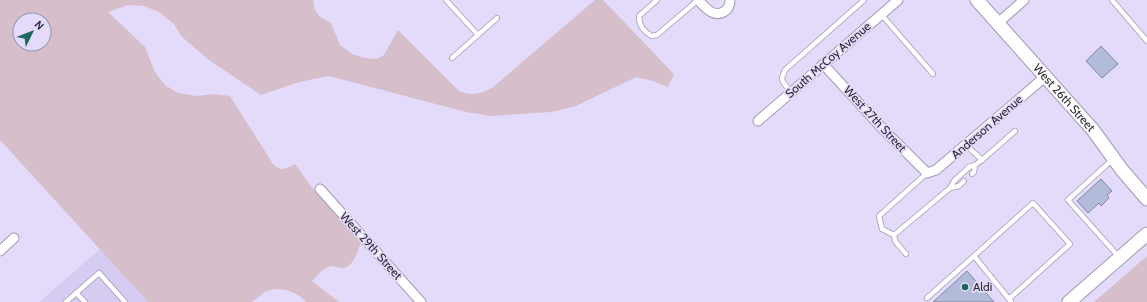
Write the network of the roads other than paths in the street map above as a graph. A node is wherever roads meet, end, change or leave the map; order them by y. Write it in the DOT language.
graph roads {
  1 [pos="446,0"];
  2 [pos="657,0"];
  3 [pos="698,0"];
  4 [pos="730,0"];
  5 [pos="864,0"];
  6 [pos="898,0"];
  7 [pos="977,0"];
  8 [pos="1024,0"];
  9 [pos="1112,0"];
  10 [pos="881,14"];
  11 [pos="497,18"];
  12 [pos="998,23"];
  13 [pos="478,36"];
  14 [pos="1147,41"];
  15 [pos="452,58"];
  16 [pos="823,64"];
  17 [pos="933,74"];
  18 [pos="1046,76"];
  19 [pos="791,92"];
  20 [pos="758,121"];
  21 [pos="1015,131"];
  22 [pos="966,145"];
  23 [pos="1114,158"];
  24 [pos="982,160"];
  25 [pos="975,165"];
  26 [pos="927,173"];
  27 [pos="972,174"];
  28 [pos="964,181"];
  29 [pos="950,188"];
  30 [pos="320,189"];
  31 [pos="1147,199"];
  32 [pos="1147,234"];
  33 [pos="894,235"];
  34 [pos="14,238"];
  35 [pos="0,250"];
  36 [pos="906,254"];
  37 [pos="974,256"];
  38 [pos="1120,258"];
  39 [pos="76,293"];
  40 [pos="927,298"];
  41 [pos="1010,300"];
  42 [pos="66,302"];
  43 [pos="84,302"];
  44 [pos="125,302"];
  45 [pos="421,302"];
  46 [pos="1069,302"];
  1 -- 13 [label="lane"];
  2 -- 3 [label="lane"];
  3 -- 4 [label="street"];
  5 -- 19 [label="lane"];
  6 -- 10 [label="street, South McCoy Avenue"];
  7 -- 12 [label="street, West 26th Street"];
  8 -- 12 [label="street"];
  9 -- 14 [label="lane"];
  10 -- 16 [label="street, South McCoy Avenue"];
  10 -- 17 [label="lane"];
  11 -- 13 [label="lane"];
  12 -- 18 [label="street, West 26th Street"];
  13 -- 15 [label="lane"];
  16 -- 19 [label="street, South McCoy Avenue"];
  16 -- 26 [label="street, West 27th Street"];
  18 -- 22 [label="street, Anderson Avenue"];
  18 -- 23 [label="street, West 26th Street"];
  19 -- 20 [label="street, South McCoy Avenue"];
  21 -- 24 [label="lane"];
  22 -- 24 [label="lane"];
  22 -- 26 [label="street, Anderson Avenue"];
  23 -- 31 [label="street, West 26th Street"];
  23 -- 38 [label="lane"];
  24 -- 25 [label="lane"];
  25 -- 27 [label="lane"];
  25 -- 29 [label="lane"];
  26 -- 33 [label="lane"];
  28 -- 29 [label="lane"];
  29 -- 33 [label="lane"];
  30 -- 45 [label="street, West 29th Street"];
  32 -- 38 [label="street"];
  33 -- 36 [label="lane"];
  34 -- 35 [label="street"];
  37 -- 40 [label="lane"];
  37 -- 41 [label="lane"];
  37 -- 41 [label="lane"];
  38 -- 46 [label="street"];
  39 -- 42 [label="lane"];
  39 -- 43 [label="lane"];
  39 -- 44 [label="lane"];
}
